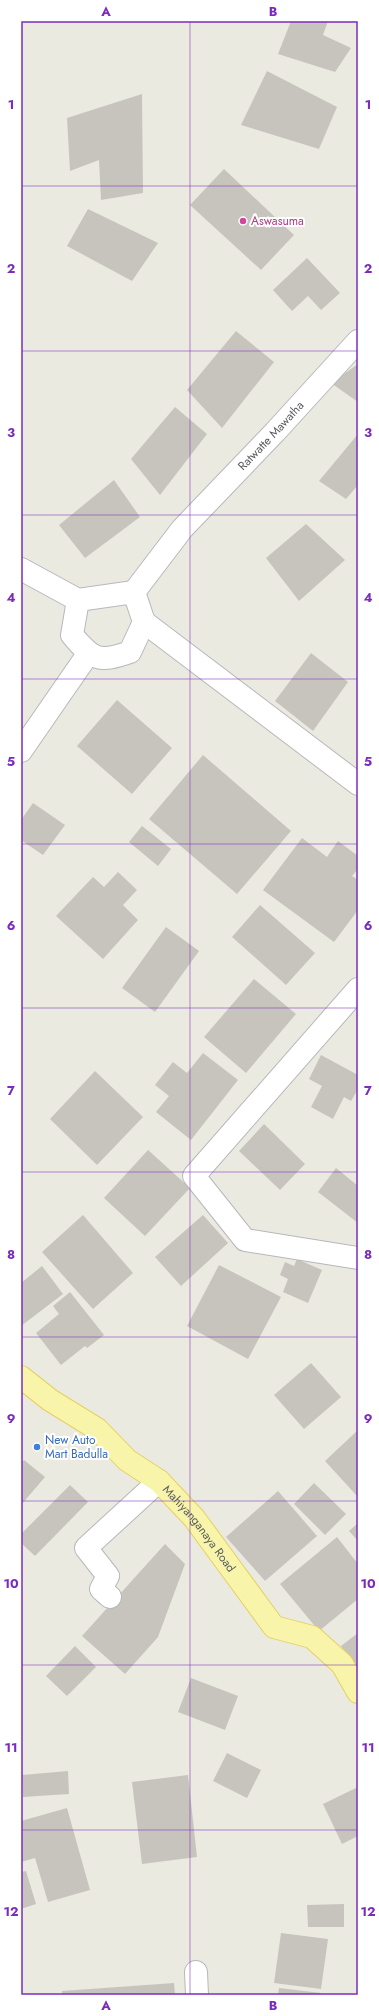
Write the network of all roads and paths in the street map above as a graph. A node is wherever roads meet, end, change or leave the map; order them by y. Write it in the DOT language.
graph roads {
  1 [pos="358,341"];
  2 [pos="21,569"];
  3 [pos="134,592"];
  4 [pos="78,600"];
  5 [pos="144,622"];
  6 [pos="88,654"];
  7 [pos="21,751"];
  8 [pos="358,784"];
  9 [pos="358,990"];
  10 [pos="358,1258"];
  11 [pos="21,1376"];
  12 [pos="159,1481"];
  13 [pos="110,1597"];
  14 [pos="358,1692"];
  15 [pos="196,1972"];
  16 [pos="197,1995"];
  1 -- 3 [label="street, Ratwatte Mawatha"];
  2 -- 4 [label="street"];
  3 -- 4 [label="street"];
  3 -- 5 [label="street"];
  4 -- 6 [label="street"];
  5 -- 6 [label="street"];
  5 -- 8 [label="street"];
  6 -- 7 [label="street"];
  9 -- 10 [label="street"];
  11 -- 12 [label="main road, Mahiyanganaya Road"];
  12 -- 13 [label="street"];
  12 -- 14 [label="main road, Mahiyanganaya Road"];
  15 -- 16 [label="street"];
}
